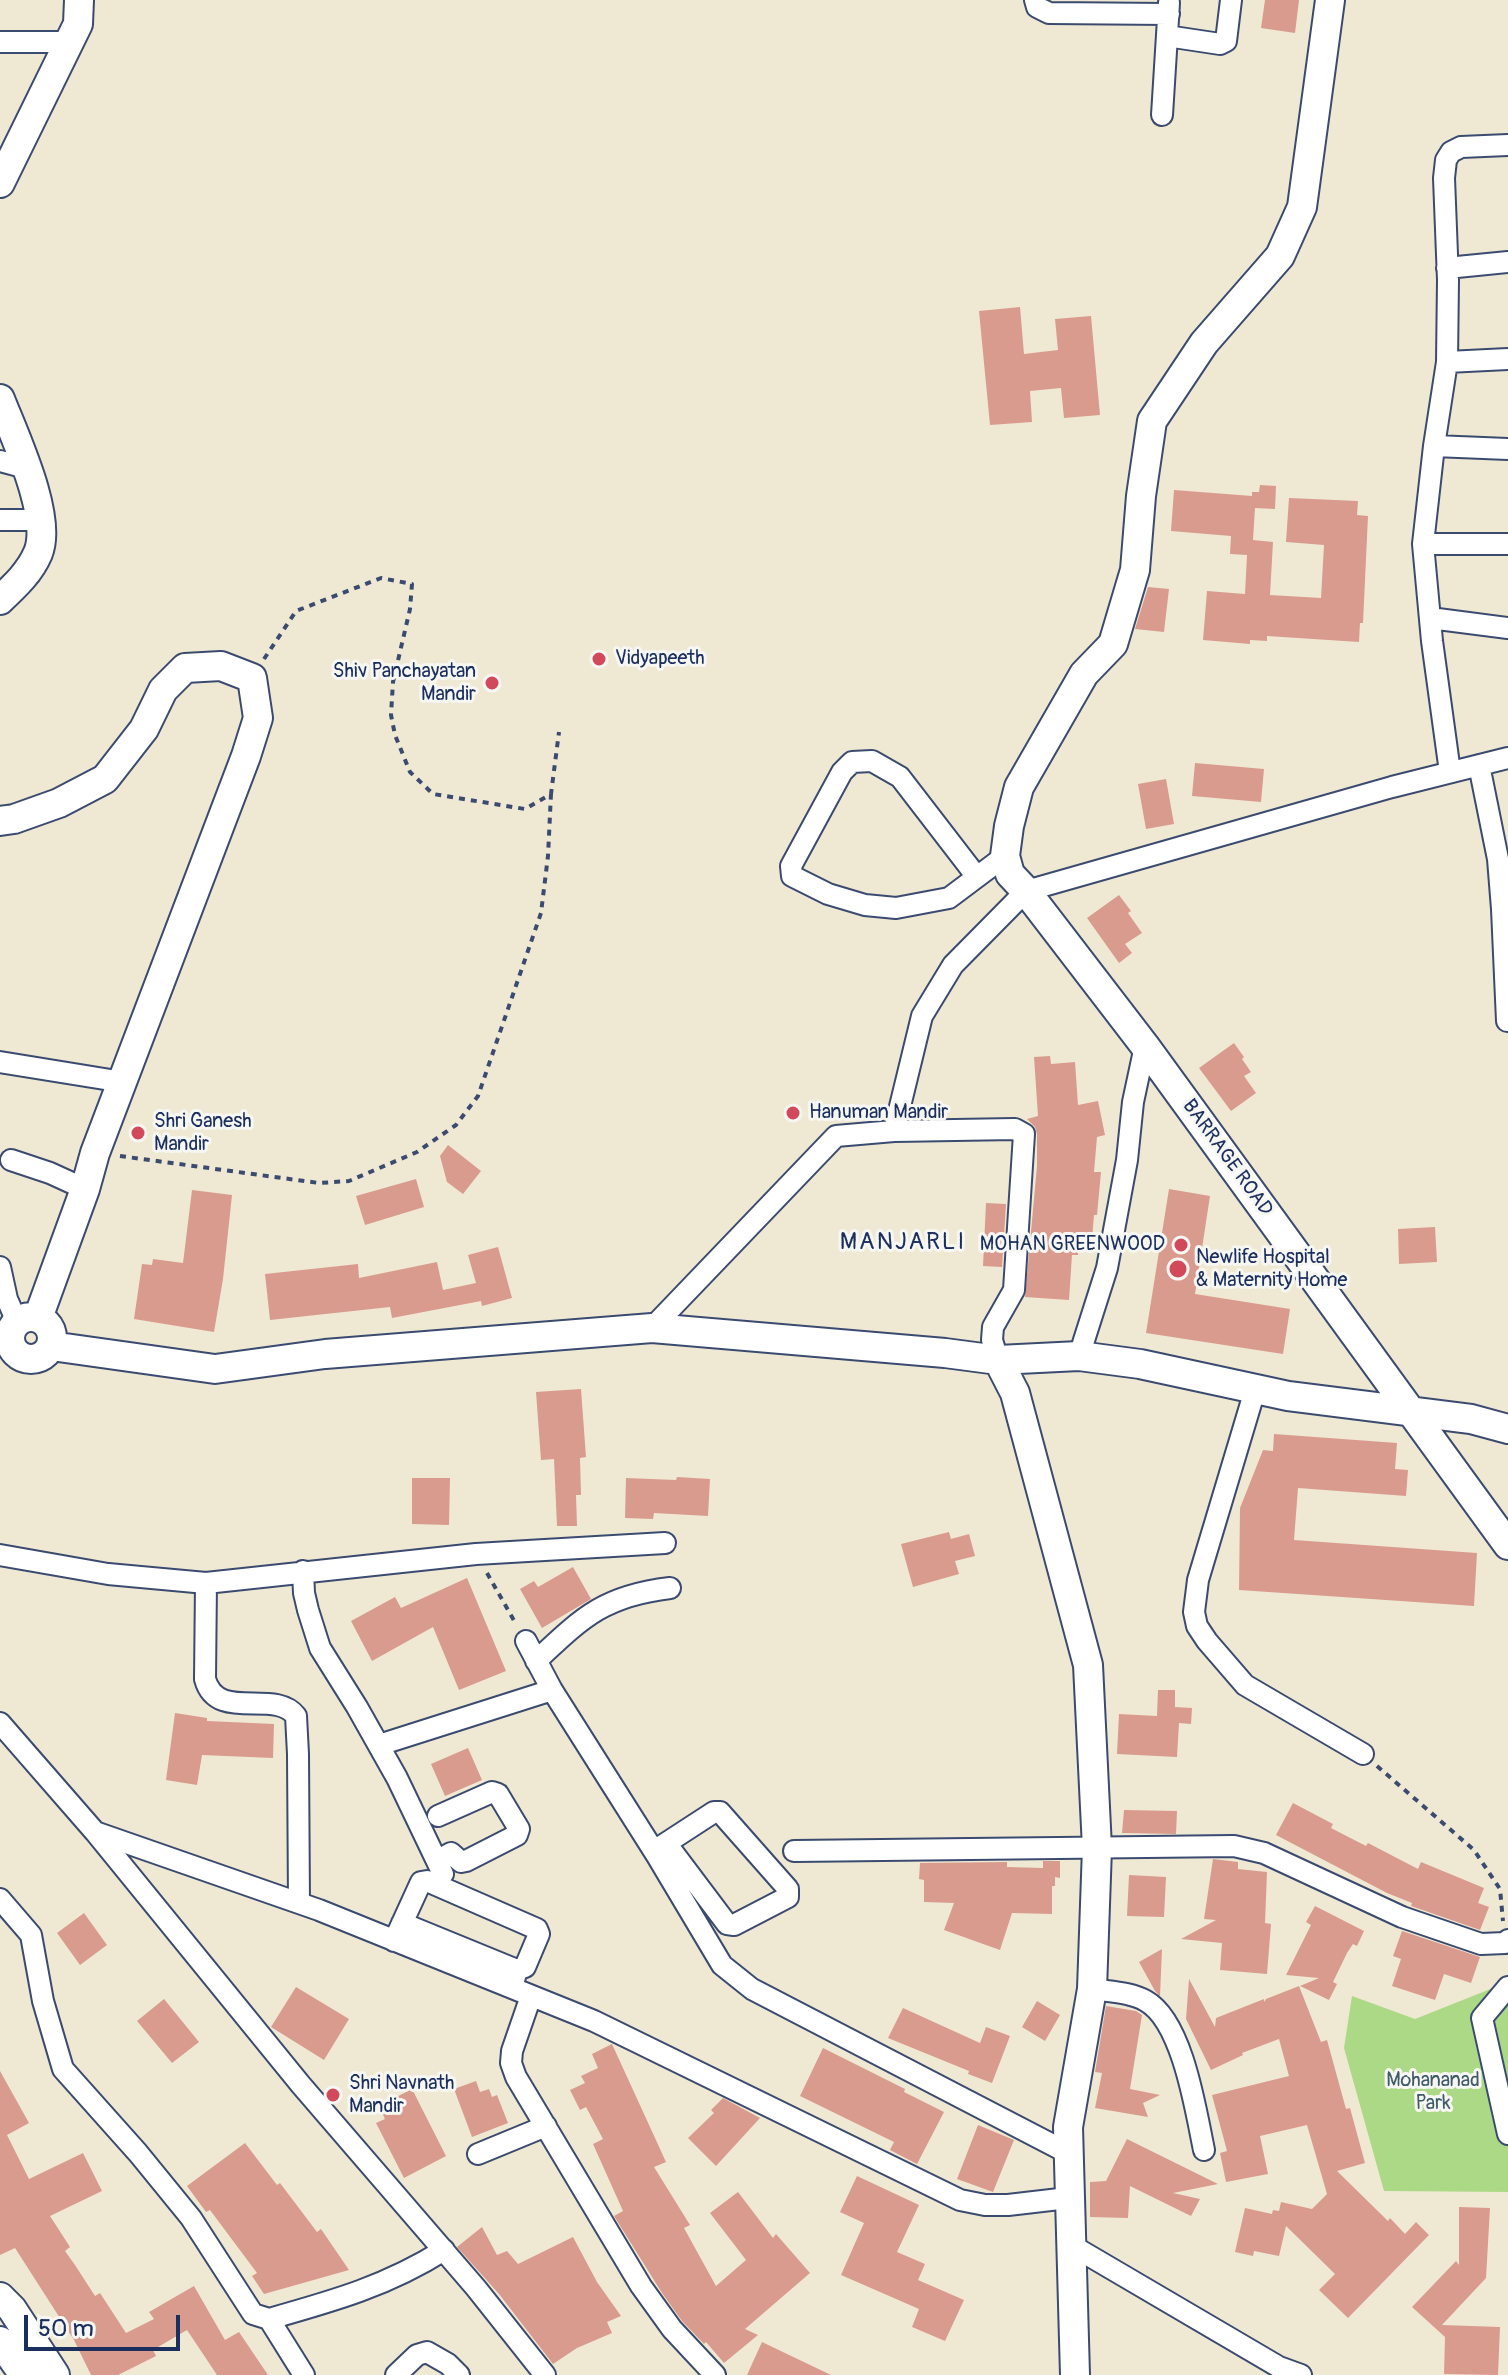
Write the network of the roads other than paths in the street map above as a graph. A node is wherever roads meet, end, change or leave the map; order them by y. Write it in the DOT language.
graph roads {
  1 [pos="79,0"];
  2 [pos="1035,0"];
  3 [pos="1231,0"];
  4 [pos="1330,0"];
  5 [pos="1169,7"];
  6 [pos="1167,36"];
  7 [pos="0,42"];
  8 [pos="69,42"];
  9 [pos="1162,115"];
  10 [pos="1508,145"];
  11 [pos="0,183"];
  12 [pos="1508,262"];
  13 [pos="1447,268"];
  14 [pos="1508,359"];
  15 [pos="1447,362"];
  16 [pos="0,399"];
  17 [pos="1434,446"];
  18 [pos="1508,449"];
  19 [pos="13,465"];
  20 [pos="0,520"];
  21 [pos="41,520"];
  22 [pos="1423,544"];
  23 [pos="1508,544"];
  24 [pos="0,600"];
  25 [pos="1430,618"];
  26 [pos="1508,628"];
  27 [pos="1508,758"];
  28 [pos="1479,765"];
  29 [pos="1450,772"];
  30 [pos="0,821"];
  31 [pos="1005,856"];
  32 [pos="977,877"];
  33 [pos="1026,891"];
  34 [pos="1507,1021"];
  35 [pos="1145,1046"];
  36 [pos="0,1062"];
  37 [pos="123,1082"];
  38 [pos="894,1131"];
  39 [pos="11,1160"];
  40 [pos="85,1189"];
  41 [pos="0,1267"];
  42 [pos="27,1320"];
  43 [pos="652,1328"];
  44 [pos="51,1346"];
  45 [pos="1079,1356"];
  46 [pos="9,1360"];
  47 [pos="998,1360"];
  48 [pos="1255,1390"];
  49 [pos="1412,1412"];
  50 [pos="1508,1429"];
  51 [pos="665,1543"];
  52 [pos="1508,1545"];
  53 [pos="0,1555"];
  54 [pos="303,1571"];
  55 [pos="206,1583"];
  56 [pos="670,1588"];
  57 [pos="526,1641"];
  58 [pos="536,1661"];
  59 [pos="552,1690"];
  60 [pos="0,1723"];
  61 [pos="379,1745"];
  62 [pos="1363,1754"];
  63 [pos="438,1816"];
  64 [pos="95,1832"];
  65 [pos="660,1847"];
  66 [pos="1097,1848"];
  67 [pos="794,1851"];
  68 [pos="0,1899"];
  69 [pos="299,1903"];
  70 [pos="398,1932"];
  71 [pos="1507,1946"];
  72 [pos="514,1978"];
  73 [pos="1508,1987"];
  74 [pos="1092,1989"];
  75 [pos="531,1996"];
  76 [pos="546,2126"];
  77 [pos="1508,2134"];
  78 [pos="1204,2150"];
  79 [pos="1068,2153"];
  80 [pos="478,2154"];
  81 [pos="1068,2198"];
  82 [pos="1071,2245"];
  83 [pos="444,2250"];
  84 [pos="0,2297"];
  85 [pos="269,2319"];
  86 [pos="0,2341"];
  87 [pos="24,2375"];
  88 [pos="55,2375"];
  89 [pos="304,2375"];
  90 [pos="396,2375"];
  91 [pos="459,2375"];
  92 [pos="545,2375"];
  93 [pos="715,2375"];
  94 [pos="1075,2375"];
  95 [pos="1301,2375"];
  1 -- 8 [label="street"];
  2 -- 5 [label="street"];
  3 -- 6 [label="street"];
  4 -- 31 [label="street"];
  5 -- 6 [label="street"];
  6 -- 9 [label="street"];
  7 -- 8 [label="street"];
  8 -- 11 [label="street"];
  10 -- 13 [label="street"];
  12 -- 13 [label="street"];
  13 -- 15 [label="street"];
  14 -- 15 [label="street"];
  15 -- 17 [label="street"];
  16 -- 19 [label="street"];
  17 -- 18 [label="street"];
  17 -- 22 [label="street"];
  19 -- 21 [label="street"];
  20 -- 21 [label="street"];
  21 -- 24 [label="street"];
  22 -- 23 [label="street"];
  22 -- 25 [label="street"];
  25 -- 26 [label="street"];
  25 -- 29 [label="street"];
  27 -- 28 [label="street"];
  28 -- 29 [label="street"];
  28 -- 34 [label="street"];
  29 -- 33 [label="street"];
  30 -- 37 [label="street"];
  31 -- 32 [label="street"];
  31 -- 33 [label="street, BARRAGE ROAD"];
  32 -- 32 [label="street"];
  33 -- 35 [label="street, BARRAGE ROAD"];
  33 -- 38 [label="street"];
  35 -- 45 [label="street"];
  35 -- 49 [label="street, BARRAGE ROAD"];
  36 -- 37 [label="street"];
  37 -- 40 [label="street"];
  38 -- 43 [label="street"];
  38 -- 47 [label="street"];
  39 -- 40 [label="street"];
  40 -- 42 [label="street"];
  41 -- 42 [label="street"];
  42 -- 44 [label="street"];
  42 -- 46 [label="street"];
  43 -- 44 [label="street"];
  43 -- 47 [label="street"];
  44 -- 46 [label="street"];
  45 -- 47 [label="street"];
  45 -- 48 [label="street"];
  47 -- 66 [label="street"];
  48 -- 49 [label="street"];
  48 -- 62 [label="street"];
  49 -- 50 [label="street"];
  49 -- 52 [label="street, BARRAGE ROAD"];
  51 -- 54 [label="street"];
  53 -- 55 [label="street"];
  54 -- 55 [label="street"];
  54 -- 61 [label="street"];
  55 -- 69 [label="street"];
  56 -- 58 [label="street"];
  57 -- 58 [label="street"];
  58 -- 59 [label="street"];
  59 -- 61 [label="street"];
  59 -- 65 [label="street"];
  60 -- 64 [label="street"];
  61 -- 63 [label="street"];
  64 -- 69 [label="street"];
  64 -- 83 [label="street"];
  65 -- 65 [label="street"];
  65 -- 79 [label="street"];
  66 -- 67 [label="street"];
  66 -- 71 [label="street"];
  66 -- 74 [label="street"];
  68 -- 85 [label="street"];
  69 -- 70 [label="street"];
  70 -- 72 [label="street"];
  70 -- 72 [label="street"];
  72 -- 75 [label="street"];
  73 -- 77 [label="street"];
  74 -- 78 [label="street"];
  74 -- 79 [label="street"];
  75 -- 76 [label="street"];
  75 -- 81 [label="street"];
  76 -- 80 [label="street"];
  76 -- 93 [label="street"];
  79 -- 81 [label="street"];
  81 -- 82 [label="street"];
  82 -- 94 [label="street"];
  82 -- 95 [label="street"];
  83 -- 85 [label="street"];
  83 -- 92 [label="street"];
  84 -- 88 [label="street"];
  85 -- 89 [label="street"];
  86 -- 87 [label="street"];
  90 -- 91 [label="street"];
}
